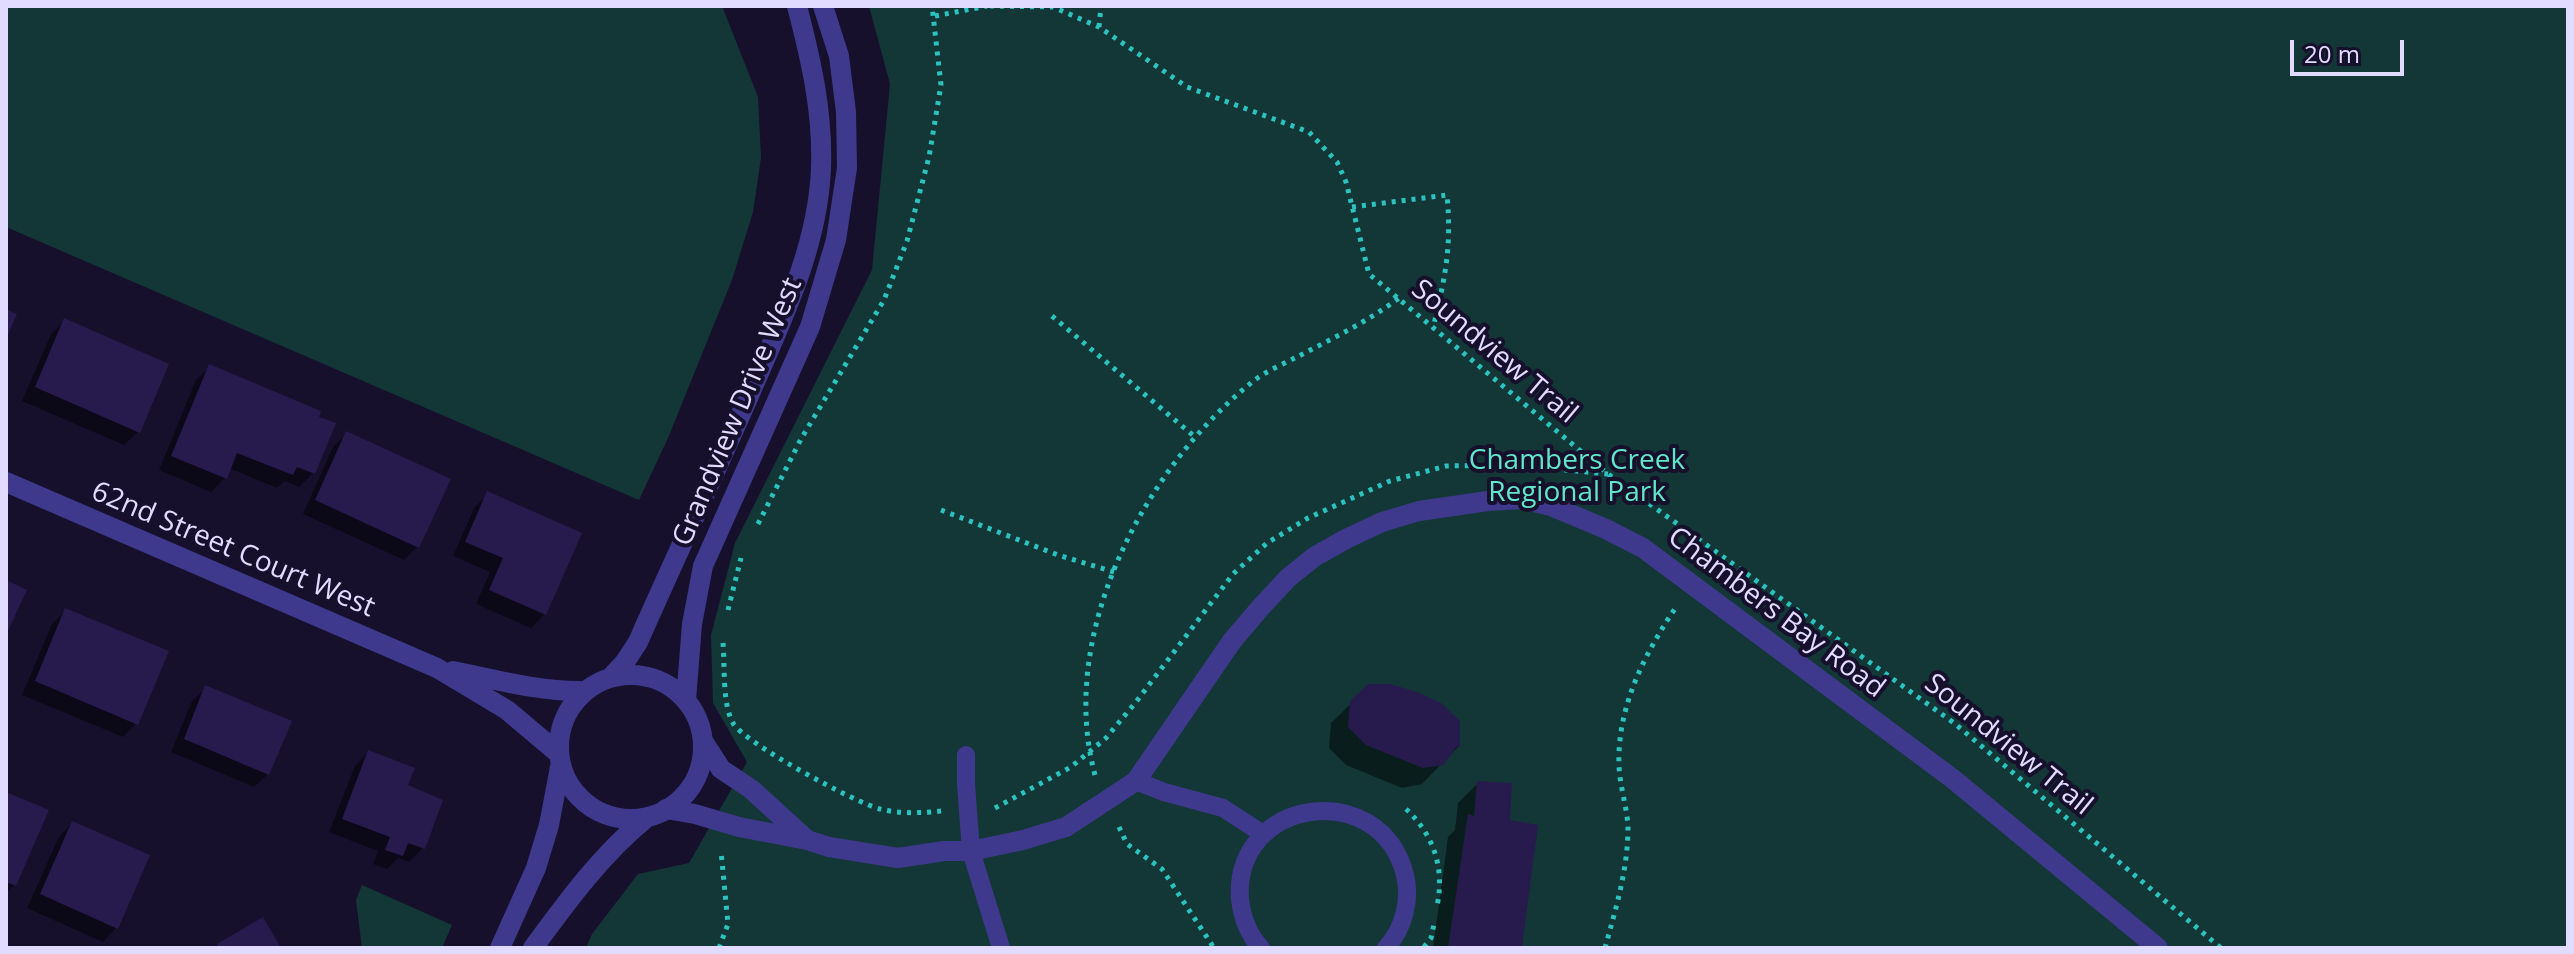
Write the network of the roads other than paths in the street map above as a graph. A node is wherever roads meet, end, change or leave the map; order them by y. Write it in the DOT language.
graph roads {
  1 [pos="797,6"];
  2 [pos="823,6"];
  3 [pos="6,482"];
  4 [pos="437,668"];
  5 [pos="611,677"];
  6 [pos="585,691"];
  7 [pos="686,700"];
  8 [pos="703,741"];
  9 [pos="966,755"];
  10 [pos="559,760"];
  11 [pos="1136,781"];
  12 [pos="666,809"];
  13 [pos="645,819"];
  14 [pos="1263,834"];
  15 [pos="807,840"];
  16 [pos="971,851"];
  17 [pos="500,948"];
  18 [pos="533,948"];
  19 [pos="1001,948"];
  20 [pos="1261,948"];
  21 [pos="1386,948"];
  22 [pos="2158,948"];
  1 -- 5 [label="street, Grandview Drive West"];
  2 -- 7 [label="street, Grandview Drive West"];
  3 -- 4 [label="street, 62nd Street Court West"];
  4 -- 6 [label="street, 62nd Street Court West"];
  4 -- 10 [label="street, 62nd Street Court West"];
  5 -- 6 [label="street"];
  5 -- 7 [label="street"];
  6 -- 10 [label="street"];
  7 -- 8 [label="street"];
  8 -- 12 [label="street"];
  8 -- 15 [label="street, Chambers Bay Road"];
  9 -- 16 [label="lane"];
  10 -- 13 [label="street"];
  10 -- 17 [label="street"];
  11 -- 14 [label="lane"];
  11 -- 16 [label="street, Chambers Bay Road"];
  11 -- 22 [label="street, Chambers Bay Road"];
  12 -- 13 [label="street"];
  12 -- 15 [label="street, Chambers Bay Road"];
  13 -- 18 [label="street"];
  14 -- 20 [label="lane"];
  14 -- 21 [label="lane"];
  15 -- 16 [label="street, Chambers Bay Road"];
  16 -- 19 [label="lane"];
}
